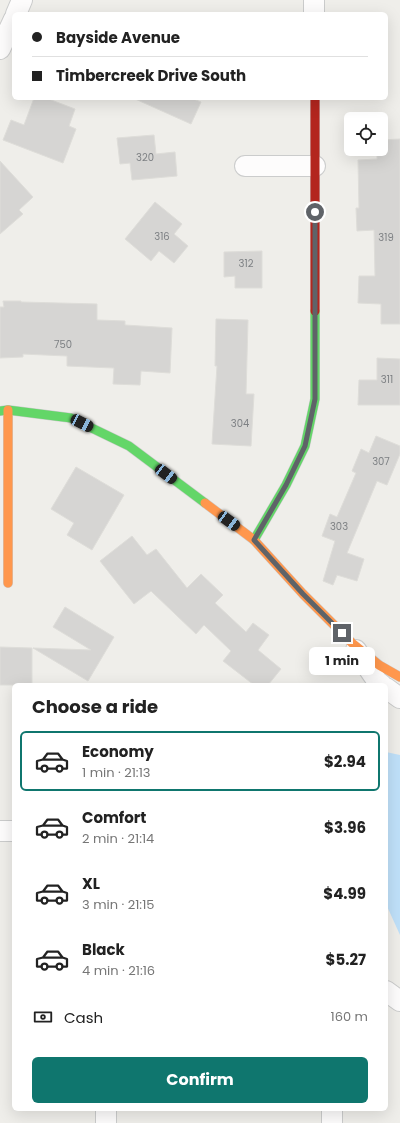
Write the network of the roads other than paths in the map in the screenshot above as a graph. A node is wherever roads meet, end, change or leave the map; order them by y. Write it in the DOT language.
graph roads {
  1 [pos="22,0"];
  2 [pos="314,0"];
  3 [pos="17,12"];
  4 [pos="314,12"];
  5 [pos="12,23"];
  6 [pos="0,49"];
  7 [pos="314,100"];
  8 [pos="245,166"];
  9 [pos="315,166"];
  10 [pos="4,411"];
  11 [pos="254,540"];
  12 [pos="8,584"];
  13 [pos="352,643"];
  14 [pos="400,678"];
  15 [pos="380,683"];
  16 [pos="388,689"];
  17 [pos="400,698"];
  18 [pos="0,831"];
  19 [pos="12,831"];
  20 [pos="388,992"];
  21 [pos="400,1001"];
  22 [pos="106,1111"];
  23 [pos="332,1111"];
  24 [pos="106,1123"];
  25 [pos="332,1123"];
  1 -- 3 [label="street"];
  2 -- 4 [label="street"];
  5 -- 6 [label="street"];
  7 -- 9 [label="street"];
  8 -- 9 [label="street"];
  9 -- 11 [label="street"];
  10 -- 11 [label="street"];
  10 -- 12 [label="street"];
  11 -- 13 [label="street"];
  13 -- 14 [label="street"];
  13 -- 15 [label="street"];
  16 -- 17 [label="street"];
  18 -- 19 [label="street"];
  20 -- 21 [label="street"];
  22 -- 24 [label="street"];
  23 -- 25 [label="street"];
}
